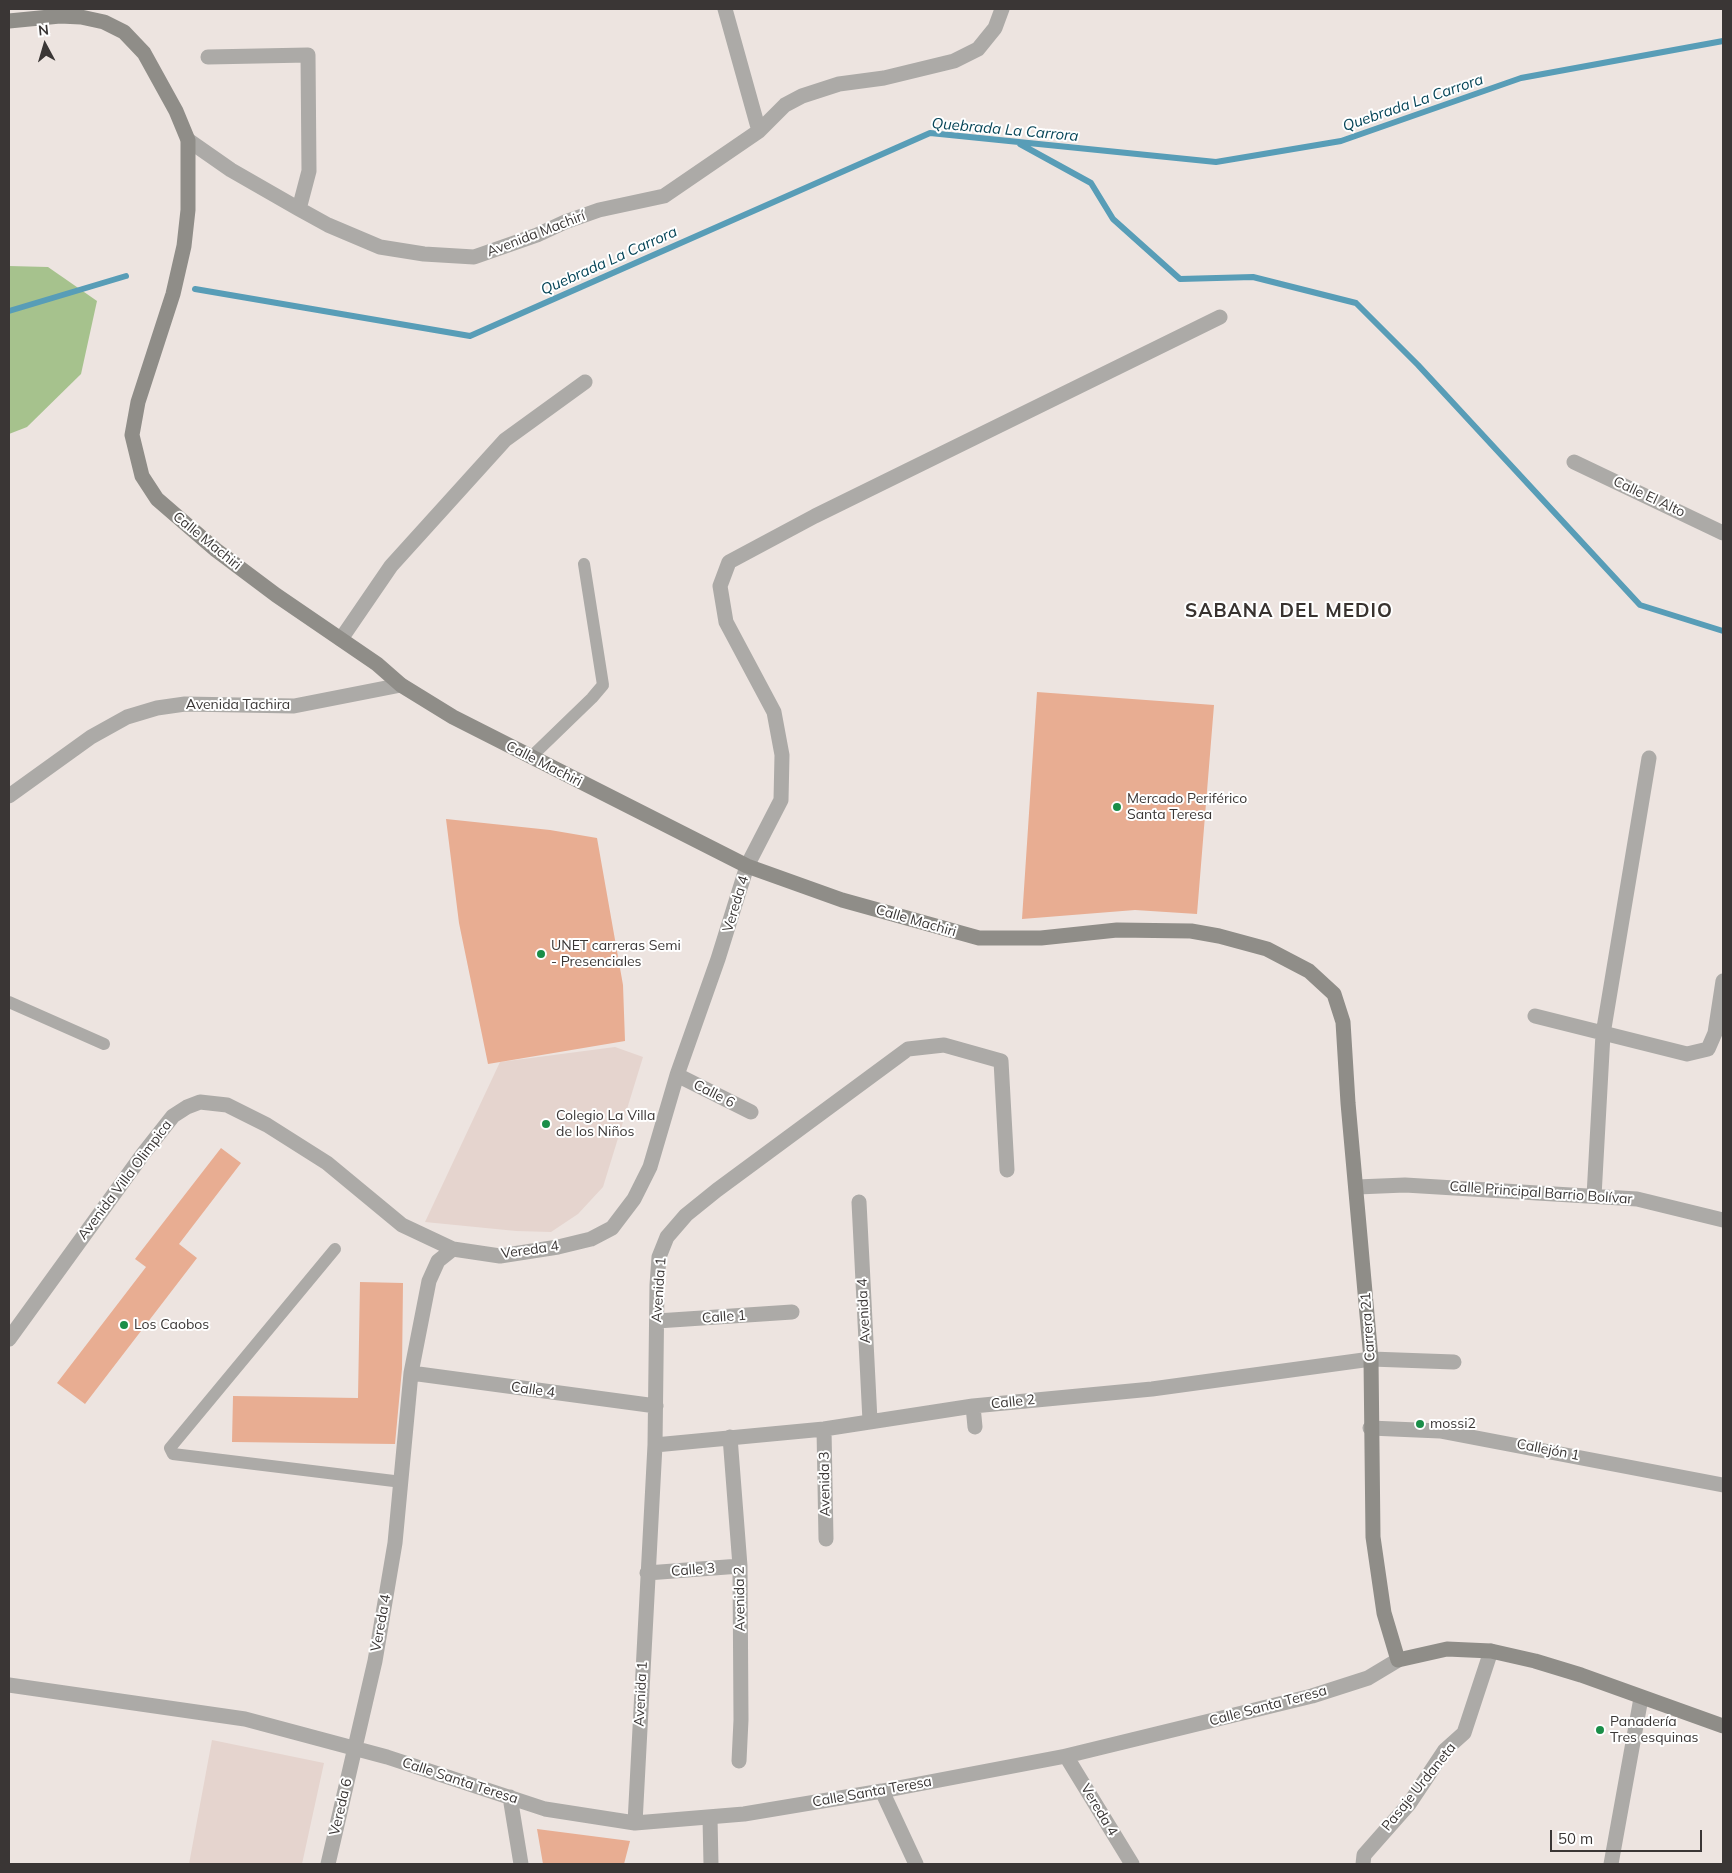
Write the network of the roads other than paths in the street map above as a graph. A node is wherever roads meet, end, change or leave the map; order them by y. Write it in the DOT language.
graph roads {
  1 [pos="725,9"];
  2 [pos="1002,9"];
  3 [pos="33,14"];
  4 [pos="9,21"];
  5 [pos="208,57"];
  6 [pos="759,131"];
  7 [pos="188,140"];
  8 [pos="299,209"];
  9 [pos="1220,317"];
  10 [pos="585,382"];
  11 [pos="1574,462"];
  12 [pos="1723,533"];
  13 [pos="584,564"];
  14 [pos="341,638"];
  15 [pos="401,685"];
  16 [pos="531,757"];
  17 [pos="1649,758"];
  18 [pos="9,796"];
  19 [pos="747,866"];
  20 [pos="1723,981"];
  21 [pos="1334,994"];
  22 [pos="9,1002"];
  23 [pos="1535,1016"];
  24 [pos="1603,1034"];
  25 [pos="104,1044"];
  26 [pos="677,1075"];
  27 [pos="751,1112"];
  28 [pos="1007,1170"];
  29 [pos="1357,1187"];
  30 [pos="1594,1196"];
  31 [pos="858,1202"];
  32 [pos="1723,1220"];
  33 [pos="335,1249"];
  34 [pos="453,1249"];
  35 [pos="792,1312"];
  36 [pos="657,1321"];
  37 [pos="9,1339"];
  38 [pos="1370,1359"];
  39 [pos="1454,1362"];
  40 [pos="411,1373"];
  41 [pos="656,1406"];
  42 [pos="973,1406"];
  43 [pos="870,1421"];
  44 [pos="975,1427"];
  45 [pos="1370,1428"];
  46 [pos="824,1429"];
  47 [pos="730,1437"];
  48 [pos="655,1445"];
  49 [pos="402,1482"];
  50 [pos="1723,1485"];
  51 [pos="826,1539"];
  52 [pos="740,1566"];
  53 [pos="647,1573"];
  54 [pos="1491,1651"];
  55 [pos="1398,1660"];
  56 [pos="9,1685"];
  57 [pos="1641,1698"];
  58 [pos="1723,1726"];
  59 [pos="354,1749"];
  60 [pos="1066,1756"];
  61 [pos="739,1761"];
  62 [pos="882,1791"];
  63 [pos="510,1797"];
  64 [pos="710,1818"];
  65 [pos="634,1823"];
  66 [pos="328,1864"];
  67 [pos="520,1864"];
  68 [pos="711,1864"];
  69 [pos="916,1864"];
  70 [pos="1132,1864"];
  71 [pos="1362,1864"];
  72 [pos="1611,1864"];
  1 -- 6 [label="street"];
  2 -- 6 [label="street, Avenida Machirí"];
  3 -- 4 [label="street"];
  3 -- 7 [label="street"];
  5 -- 8 [label="street"];
  6 -- 8 [label="street, Avenida Machirí"];
  7 -- 8 [label="street, Avenida Machirí"];
  7 -- 14 [label="street, Calle Machiri"];
  9 -- 19 [label="street, Vereda 4"];
  10 -- 14 [label="street"];
  11 -- 12 [label="street, Calle El Alto"];
  13 -- 16 [label="lane"];
  14 -- 15 [label="street, Calle Machiri"];
  15 -- 16 [label="street, Calle Machiri"];
  15 -- 18 [label="street, Avenida Tachira"];
  16 -- 19 [label="street, Calle Machiri"];
  17 -- 24 [label="street"];
  19 -- 21 [label="street, Calle Machiri"];
  19 -- 26 [label="street, Vereda 4"];
  20 -- 24 [label="street"];
  21 -- 29 [label="street, Carrera 21"];
  22 -- 25 [label="lane"];
  23 -- 24 [label="street"];
  24 -- 30 [label="street"];
  26 -- 27 [label="street, Calle 6"];
  26 -- 34 [label="street, Vereda 4"];
  28 -- 36 [label="street, Avenida 1"];
  29 -- 30 [label="street, Calle Principal Barrio Bolívar"];
  29 -- 38 [label="street, Carrera 21"];
  30 -- 32 [label="street, Calle Principal Barrio Bolívar"];
  31 -- 43 [label="street, Avenida 4"];
  33 -- 49 [label="lane"];
  34 -- 37 [label="street, Avenida Villa Olimpica"];
  34 -- 40 [label="street, Vereda 4"];
  35 -- 36 [label="street, Calle 1"];
  36 -- 41 [label="street, Avenida 1"];
  38 -- 39 [label="street, Calle 2"];
  38 -- 42 [label="street, Calle 2"];
  38 -- 45 [label="street, Carrera 21"];
  40 -- 41 [label="street, Calle 4"];
  40 -- 49 [label="street, Vereda 4"];
  41 -- 48 [label="street, Avenida 1"];
  42 -- 43 [label="street, Calle 2"];
  42 -- 44 [label="street"];
  43 -- 46 [label="street, Calle 2"];
  45 -- 50 [label="street, Callejón 1"];
  45 -- 55 [label="street, Carrera 21"];
  46 -- 47 [label="street, Calle 2"];
  46 -- 51 [label="street, Avenida 3"];
  47 -- 48 [label="street, Calle 2"];
  47 -- 52 [label="street, Avenida 2"];
  48 -- 53 [label="street, Avenida 1"];
  49 -- 59 [label="street, Vereda 4"];
  52 -- 53 [label="street, Calle 3"];
  52 -- 61 [label="street, Avenida 2"];
  53 -- 65 [label="street, Avenida 1"];
  54 -- 55 [label="street, Calle Santa Teresa"];
  54 -- 57 [label="street, Calle Santa Teresa"];
  54 -- 71 [label="street, Pasaje Urdaneta"];
  55 -- 60 [label="street, Calle Santa Teresa"];
  56 -- 59 [label="street, Calle Santa Teresa"];
  57 -- 58 [label="street, Calle Santa Teresa"];
  57 -- 72 [label="street"];
  59 -- 63 [label="street, Calle Santa Teresa"];
  59 -- 66 [label="street, Vereda 6"];
  60 -- 62 [label="street, Calle Santa Teresa"];
  60 -- 70 [label="street, Vereda 4"];
  62 -- 64 [label="street, Calle Santa Teresa"];
  62 -- 69 [label="street"];
  63 -- 65 [label="street, Calle Santa Teresa"];
  63 -- 67 [label="street"];
  64 -- 65 [label="street, Calle Santa Teresa"];
  64 -- 68 [label="street"];
}
